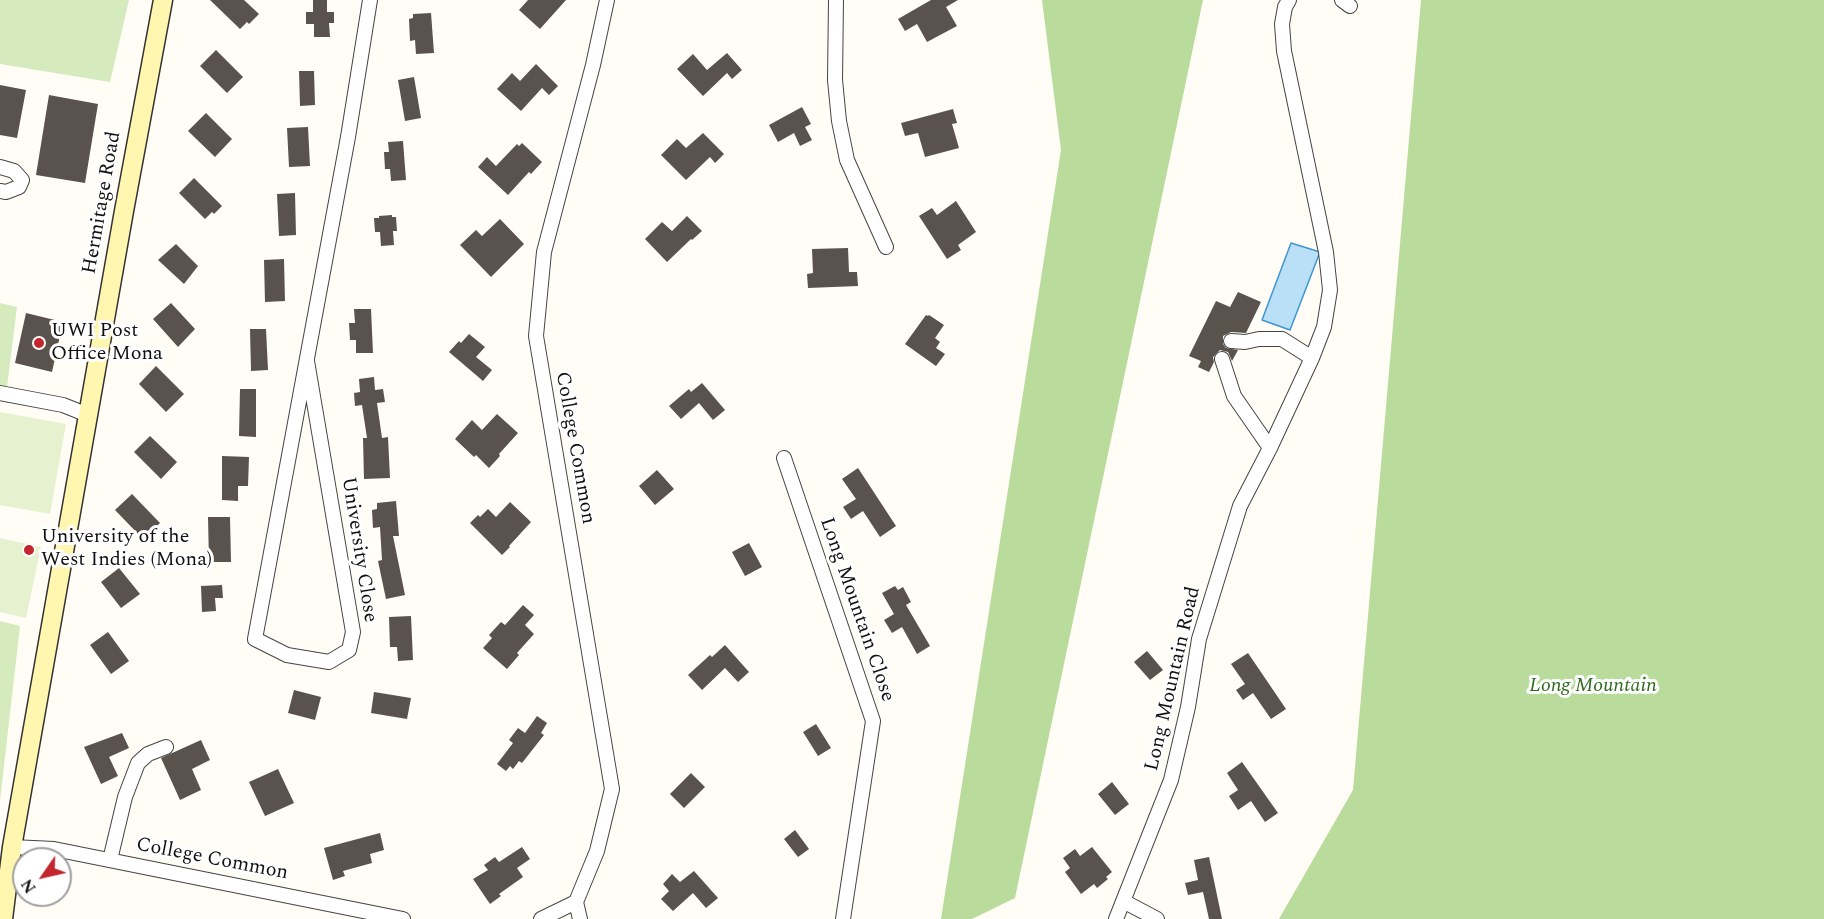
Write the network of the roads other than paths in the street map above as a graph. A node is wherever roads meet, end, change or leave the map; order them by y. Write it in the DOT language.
graph roads {
  1 [pos="163,0"];
  2 [pos="370,0"];
  3 [pos="607,0"];
  4 [pos="836,0"];
  5 [pos="1289,0"];
  6 [pos="0,167"];
  7 [pos="0,191"];
  8 [pos="886,247"];
  9 [pos="1231,340"];
  10 [pos="1312,358"];
  11 [pos="1222,359"];
  12 [pos="307,361"];
  13 [pos="0,393"];
  14 [pos="88,415"];
  15 [pos="1270,448"];
  16 [pos="784,458"];
  17 [pos="166,747"];
  18 [pos="12,847"];
  19 [pos="72,853"];
  20 [pos="110,860"];
  21 [pos="1123,901"];
  22 [pos="576,902"];
  23 [pos="3,919"];
  24 [pos="404,919"];
  25 [pos="541,919"];
  26 [pos="580,919"];
  27 [pos="843,919"];
  28 [pos="1116,919"];
  29 [pos="1157,919"];
  1 -- 14 [label="street, Hermitage Road"];
  2 -- 12 [label="street, University Close"];
  3 -- 22 [label="street, College Common"];
  4 -- 8 [label="street"];
  5 -- 10 [label="street, Long Mountain Road"];
  6 -- 7 [label="street"];
  9 -- 10 [label="street"];
  10 -- 15 [label="street, Long Mountain Road"];
  11 -- 15 [label="street"];
  12 -- 12 [label="street, University Close"];
  13 -- 14 [label="street"];
  14 -- 18 [label="street, Hermitage Road"];
  15 -- 21 [label="street, Long Mountain Road"];
  16 -- 27 [label="street, Long Mountain Close"];
  17 -- 20 [label="street"];
  18 -- 23 [label="street, Hermitage Road"];
  19 -- 20 [label="street, College Common"];
  20 -- 24 [label="street, College Common"];
  21 -- 28 [label="street, Long Mountain Road"];
  21 -- 29 [label="street"];
  22 -- 25 [label="street"];
  22 -- 26 [label="street"];
}
